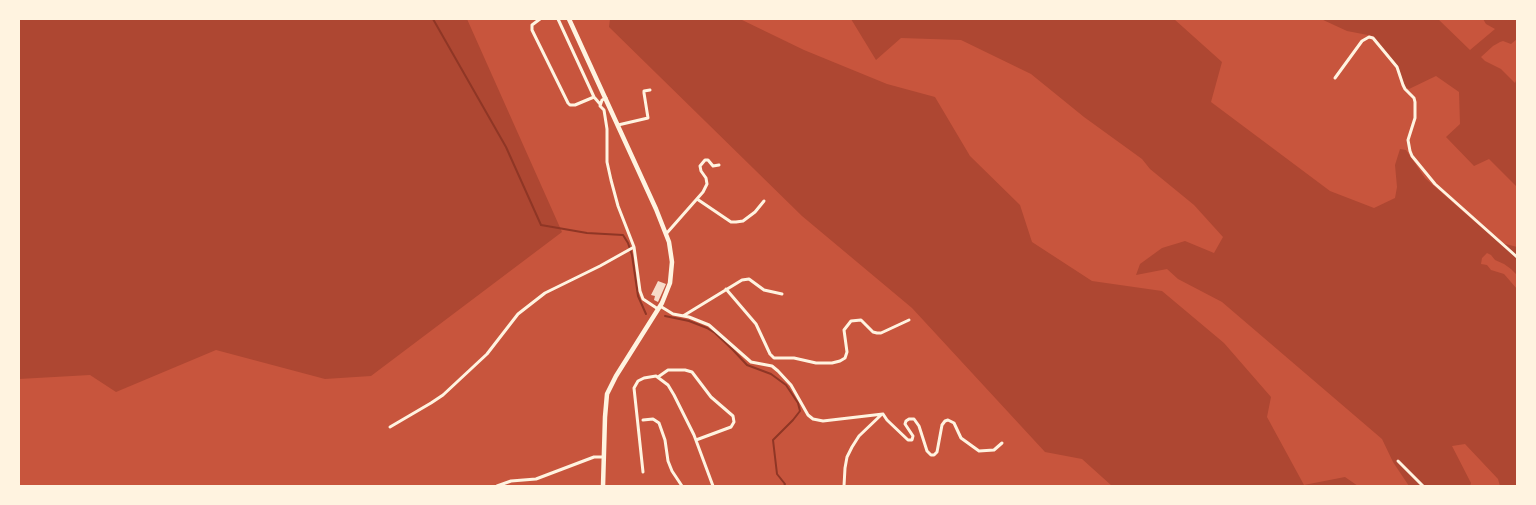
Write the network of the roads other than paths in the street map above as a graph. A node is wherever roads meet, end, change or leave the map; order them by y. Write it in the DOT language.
graph roads {
  1 [pos="540,19"];
  2 [pos="558,19"];
  3 [pos="569,19"];
  4 [pos="1335,78"];
  5 [pos="650,90"];
  6 [pos="594,97"];
  7 [pos="606,98"];
  8 [pos="600,104"];
  9 [pos="610,109"];
  10 [pos="604,110"];
  11 [pos="618,125"];
  12 [pos="720,165"];
  13 [pos="697,199"];
  14 [pos="764,201"];
  15 [pos="666,234"];
  16 [pos="632,248"];
  17 [pos="1517,257"];
  18 [pos="726,289"];
  19 [pos="782,294"];
  20 [pos="659,308"];
  21 [pos="683,316"];
  22 [pos="909,320"];
  23 [pos="658,377"];
  24 [pos="883,414"];
  25 [pos="643,420"];
  26 [pos="390,427"];
  27 [pos="696,440"];
  28 [pos="1002,443"];
  29 [pos="604,457"];
  30 [pos="1398,461"];
  31 [pos="643,472"];
  32 [pos="497,486"];
  33 [pos="603,486"];
  34 [pos="682,486"];
  35 [pos="713,486"];
  36 [pos="844,486"];
  37 [pos="1423,486"];
  1 -- 6 [label="street"];
  2 -- 6 [label="street"];
  3 -- 7 [label="street"];
  4 -- 17 [label="street"];
  5 -- 11 [label="street"];
  6 -- 8 [label="street"];
  7 -- 8 [label="street"];
  7 -- 9 [label="street"];
  8 -- 10 [label="street"];
  9 -- 10 [label="street"];
  9 -- 11 [label="street"];
  10 -- 16 [label="street"];
  11 -- 15 [label="street"];
  12 -- 13 [label="street"];
  13 -- 14 [label="street"];
  13 -- 15 [label="street"];
  15 -- 20 [label="street"];
  16 -- 20 [label="street"];
  16 -- 26 [label="street"];
  18 -- 19 [label="street"];
  18 -- 21 [label="street"];
  18 -- 22 [label="street"];
  20 -- 21 [label="street"];
  20 -- 29 [label="street"];
  21 -- 24 [label="street"];
  23 -- 27 [label="street"];
  23 -- 27 [label="street"];
  23 -- 31 [label="street"];
  24 -- 28 [label="street"];
  24 -- 36 [label="street"];
  25 -- 34 [label="street"];
  27 -- 35 [label="street"];
  29 -- 32 [label="street"];
  29 -- 33 [label="street"];
  30 -- 37 [label="street"];
}
